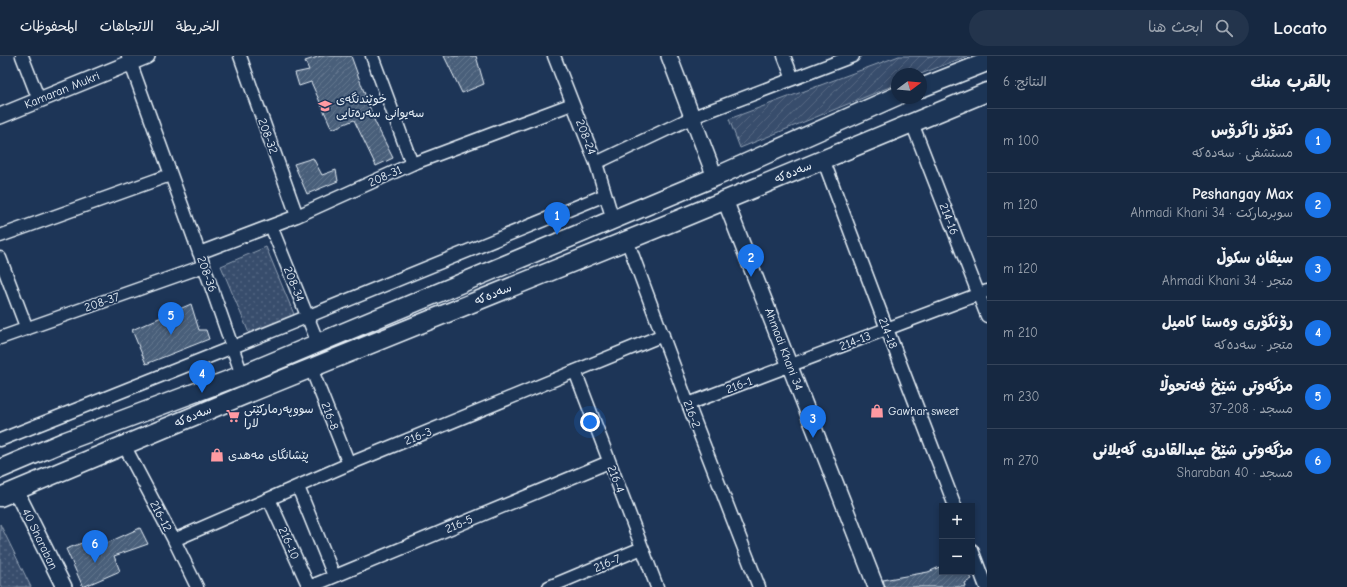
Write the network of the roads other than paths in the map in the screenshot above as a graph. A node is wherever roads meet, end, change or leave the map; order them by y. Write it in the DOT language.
graph roads {
  1 [pos="22,56"];
  2 [pos="147,56"];
  3 [pos="240,56"];
  4 [pos="372,56"];
  5 [pos="554,56"];
  6 [pos="669,56"];
  7 [pos="784,56"];
  8 [pos="853,56"];
  9 [pos="129,59"];
  10 [pos="984,63"];
  11 [pos="794,79"];
  12 [pos="927,86"];
  13 [pos="927,87"];
  14 [pos="987,91"];
  15 [pos="891,99"];
  16 [pos="39,100"];
  17 [pos="572,104"];
  18 [pos="939,111"];
  19 [pos="0,116"];
  20 [pos="693,117"];
  21 [pos="912,123"];
  22 [pos="823,159"];
  23 [pos="596,163"];
  24 [pos="412,164"];
  25 [pos="170,175"];
  26 [pos="715,177"];
  27 [pos="605,195"];
  28 [pos="726,200"];
  29 [pos="297,216"];
  30 [pos="613,220"];
  31 [pos="271,226"];
  32 [pos="0,236"];
  33 [pos="627,240"];
  34 [pos="199,253"];
  35 [pos="0,258"];
  36 [pos="204,266"];
  37 [pos="983,292"];
  38 [pos="432,295"];
  39 [pos="399,309"];
  40 [pos="440,315"];
  41 [pos="307,316"];
  42 [pos="987,316"];
  43 [pos="410,328"];
  44 [pos="27,329"];
  45 [pos="887,329"];
  46 [pos="663,335"];
  47 [pos="0,338"];
  48 [pos="318,343"];
  49 [pos="232,347"];
  50 [pos="790,366"];
  51 [pos="311,368"];
  52 [pos="575,371"];
  53 [pos="242,374"];
  54 [pos="688,404"];
  55 [pos="0,440"];
  56 [pos="124,445"];
  57 [pos="609,462"];
  58 [pos="349,464"];
  59 [pos="0,468"];
  60 [pos="298,486"];
  61 [pos="8,494"];
  62 [pos="269,499"];
  63 [pos="954,503"];
  64 [pos="174,540"];
  65 [pos="642,548"];
  66 [pos="975,557"];
  67 [pos="334,576"];
  68 [pos="985,579"];
  69 [pos="554,586"];
  70 [pos="64,587"];
  71 [pos="197,587"];
  72 [pos="309,587"];
  73 [pos="657,587"];
  74 [pos="759,587"];
  75 [pos="876,587"];
  1 -- 16 [label="street"];
  2 -- 9 [label="street, Kamaran Mukri"];
  3 -- 29 [label="street, 208-32"];
  4 -- 24 [label="street"];
  5 -- 17 [label="street, 208-24"];
  6 -- 20 [label="street"];
  7 -- 11 [label="street"];
  8 -- 11 [label="street"];
  9 -- 16 [label="street, Kamaran Mukri"];
  9 -- 25 [label="street, 208-36"];
  10 -- 12 [label="main road"];
  10 -- 14 [label="main road"];
  11 -- 20 [label="street"];
  13 -- 18 [label="main road"];
  14 -- 18 [label="main road, سەدەکە"];
  15 -- 26 [label="main road, سەدەکە"];
  16 -- 19 [label="street, Kamaran Mukri"];
  17 -- 23 [label="street, 208-24"];
  17 -- 24 [label="street, 208-31"];
  18 -- 21 [label="main road, سەدەکە"];
  20 -- 23 [label="street"];
  20 -- 26 [label="street"];
  21 -- 22 [label="main road, سەدەکە"];
  21 -- 37 [label="street, 214-16"];
  22 -- 28 [label="main road, سەدەکە"];
  22 -- 45 [label="street, 214-18"];
  23 -- 27 [label="street, 208-24"];
  24 -- 29 [label="street, 208-31"];
  25 -- 32 [label="street"];
  25 -- 34 [label="street, 208-36"];
  26 -- 30 [label="main road, سەدەکە"];
  27 -- 30 [label="street, 208-24"];
  27 -- 41 [label="street"];
  28 -- 33 [label="main road, سەدەکە"];
  28 -- 50 [label="street, Ahmadi Khani 34"];
  29 -- 31 [label="street, 208-31"];
  30 -- 38 [label="main road, سەدەکە"];
  31 -- 34 [label="street, 208-31"];
  31 -- 41 [label="street, 208-34"];
  33 -- 40 [label="main road, سەدەکە"];
  33 -- 46 [label="street, 216-2"];
  34 -- 36 [label="street, 208-36"];
  35 -- 44 [label="street"];
  36 -- 44 [label="street, 208-37"];
  36 -- 49 [label="street, 208-36"];
  37 -- 42 [label="street, 214-16"];
  37 -- 45 [label="street, 214-13"];
  38 -- 39 [label="main road, سەدەکە"];
  38 -- 40 [label="main road"];
  39 -- 43 [label="main road"];
  39 -- 48 [label="main road, سەدەکە"];
  40 -- 43 [label="main road, سەدەکە"];
  41 -- 48 [label="street, 208-34"];
  41 -- 49 [label="street"];
  43 -- 51 [label="main road, سەدەکە"];
  44 -- 47 [label="street, 208-37"];
  45 -- 50 [label="street, 214-13"];
  45 -- 63 [label="street, 214-18"];
  46 -- 52 [label="street, 216-3"];
  46 -- 54 [label="street, 216-2"];
  48 -- 53 [label="main road, سەدەکە"];
  49 -- 53 [label="street, 208-36"];
  49 -- 55 [label="street"];
  50 -- 54 [label="street, 216-1"];
  50 -- 75 [label="street, Ahmadi Khani 34"];
  51 -- 56 [label="main road, سەدەکە"];
  51 -- 58 [label="street, 216-8"];
  52 -- 57 [label="street, 216-4"];
  52 -- 58 [label="street, 216-3"];
  53 -- 59 [label="main road, سەدەکە"];
  54 -- 74 [label="street, 216-2"];
  56 -- 61 [label="main road, سەدەکە"];
  56 -- 64 [label="street, 216-12"];
  57 -- 65 [label="street, 216-4"];
  57 -- 67 [label="street, 216-5"];
  58 -- 60 [label="street, 216-3"];
  60 -- 62 [label="street, 216-3"];
  60 -- 67 [label="street"];
  61 -- 70 [label="street, 40 Sharaban"];
  62 -- 64 [label="street, 216-3"];
  62 -- 72 [label="street, 216-10"];
  64 -- 71 [label="street, 216-12"];
  65 -- 69 [label="street, 216-7"];
  65 -- 73 [label="street, 216-4"];
  66 -- 68 [label="street"];
  67 -- 72 [label="street, 216-5"];
}
